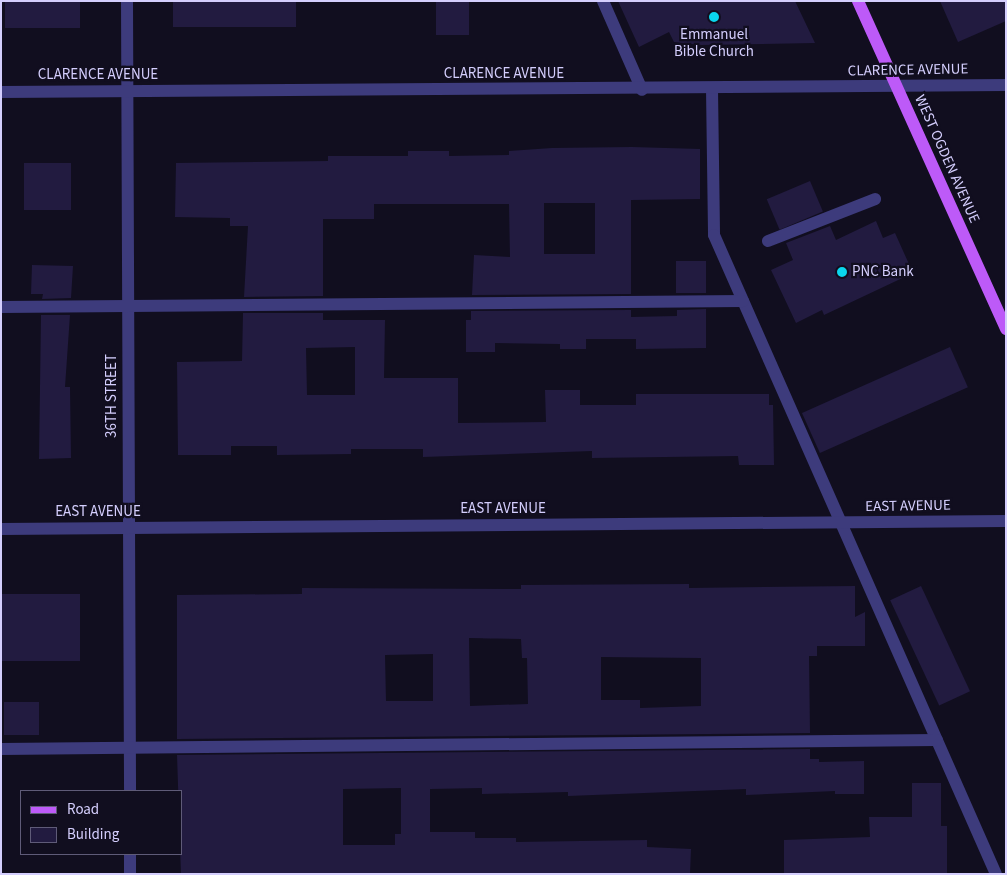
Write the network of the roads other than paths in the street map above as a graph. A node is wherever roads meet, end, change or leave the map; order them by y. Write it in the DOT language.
graph roads {
  1 [pos="127,1"];
  2 [pos="603,1"];
  3 [pos="858,1"];
  4 [pos="1006,85"];
  5 [pos="897,87"];
  6 [pos="712,89"];
  7 [pos="642,90"];
  8 [pos="128,91"];
  9 [pos="1,92"];
  10 [pos="875,199"];
  11 [pos="768,241"];
  12 [pos="743,301"];
  13 [pos="128,306"];
  14 [pos="1,307"];
  15 [pos="1006,329"];
  16 [pos="1006,521"];
  17 [pos="841,523"];
  18 [pos="129,528"];
  19 [pos="1,529"];
  20 [pos="937,740"];
  21 [pos="130,747"];
  22 [pos="1,749"];
  23 [pos="130,790"];
  24 [pos="130,855"];
  25 [pos="130,874"];
  26 [pos="996,874"];
  1 -- 8 [label="street, 36TH STREET"];
  2 -- 7 [label="street"];
  3 -- 5 [label="main road, WEST OGDEN AVENUE"];
  4 -- 5 [label="street, CLARENCE AVENUE"];
  5 -- 6 [label="street, CLARENCE AVENUE"];
  5 -- 15 [label="main road, WEST OGDEN AVENUE"];
  6 -- 7 [label="street, CLARENCE AVENUE"];
  6 -- 12 [label="street"];
  7 -- 8 [label="street, CLARENCE AVENUE"];
  8 -- 9 [label="street, CLARENCE AVENUE"];
  8 -- 13 [label="street, 36TH STREET"];
  10 -- 11 [label="street"];
  12 -- 13 [label="street"];
  12 -- 17 [label="street"];
  13 -- 14 [label="street"];
  13 -- 18 [label="street, 36TH STREET"];
  16 -- 17 [label="street, EAST AVENUE"];
  17 -- 18 [label="street, EAST AVENUE"];
  17 -- 20 [label="street"];
  18 -- 19 [label="street, EAST AVENUE"];
  18 -- 21 [label="street, 36TH STREET"];
  20 -- 21 [label="street"];
  20 -- 26 [label="street"];
  21 -- 22 [label="street"];
  21 -- 23 [label="street, 36TH STREET"];
  24 -- 25 [label="street"];
}
